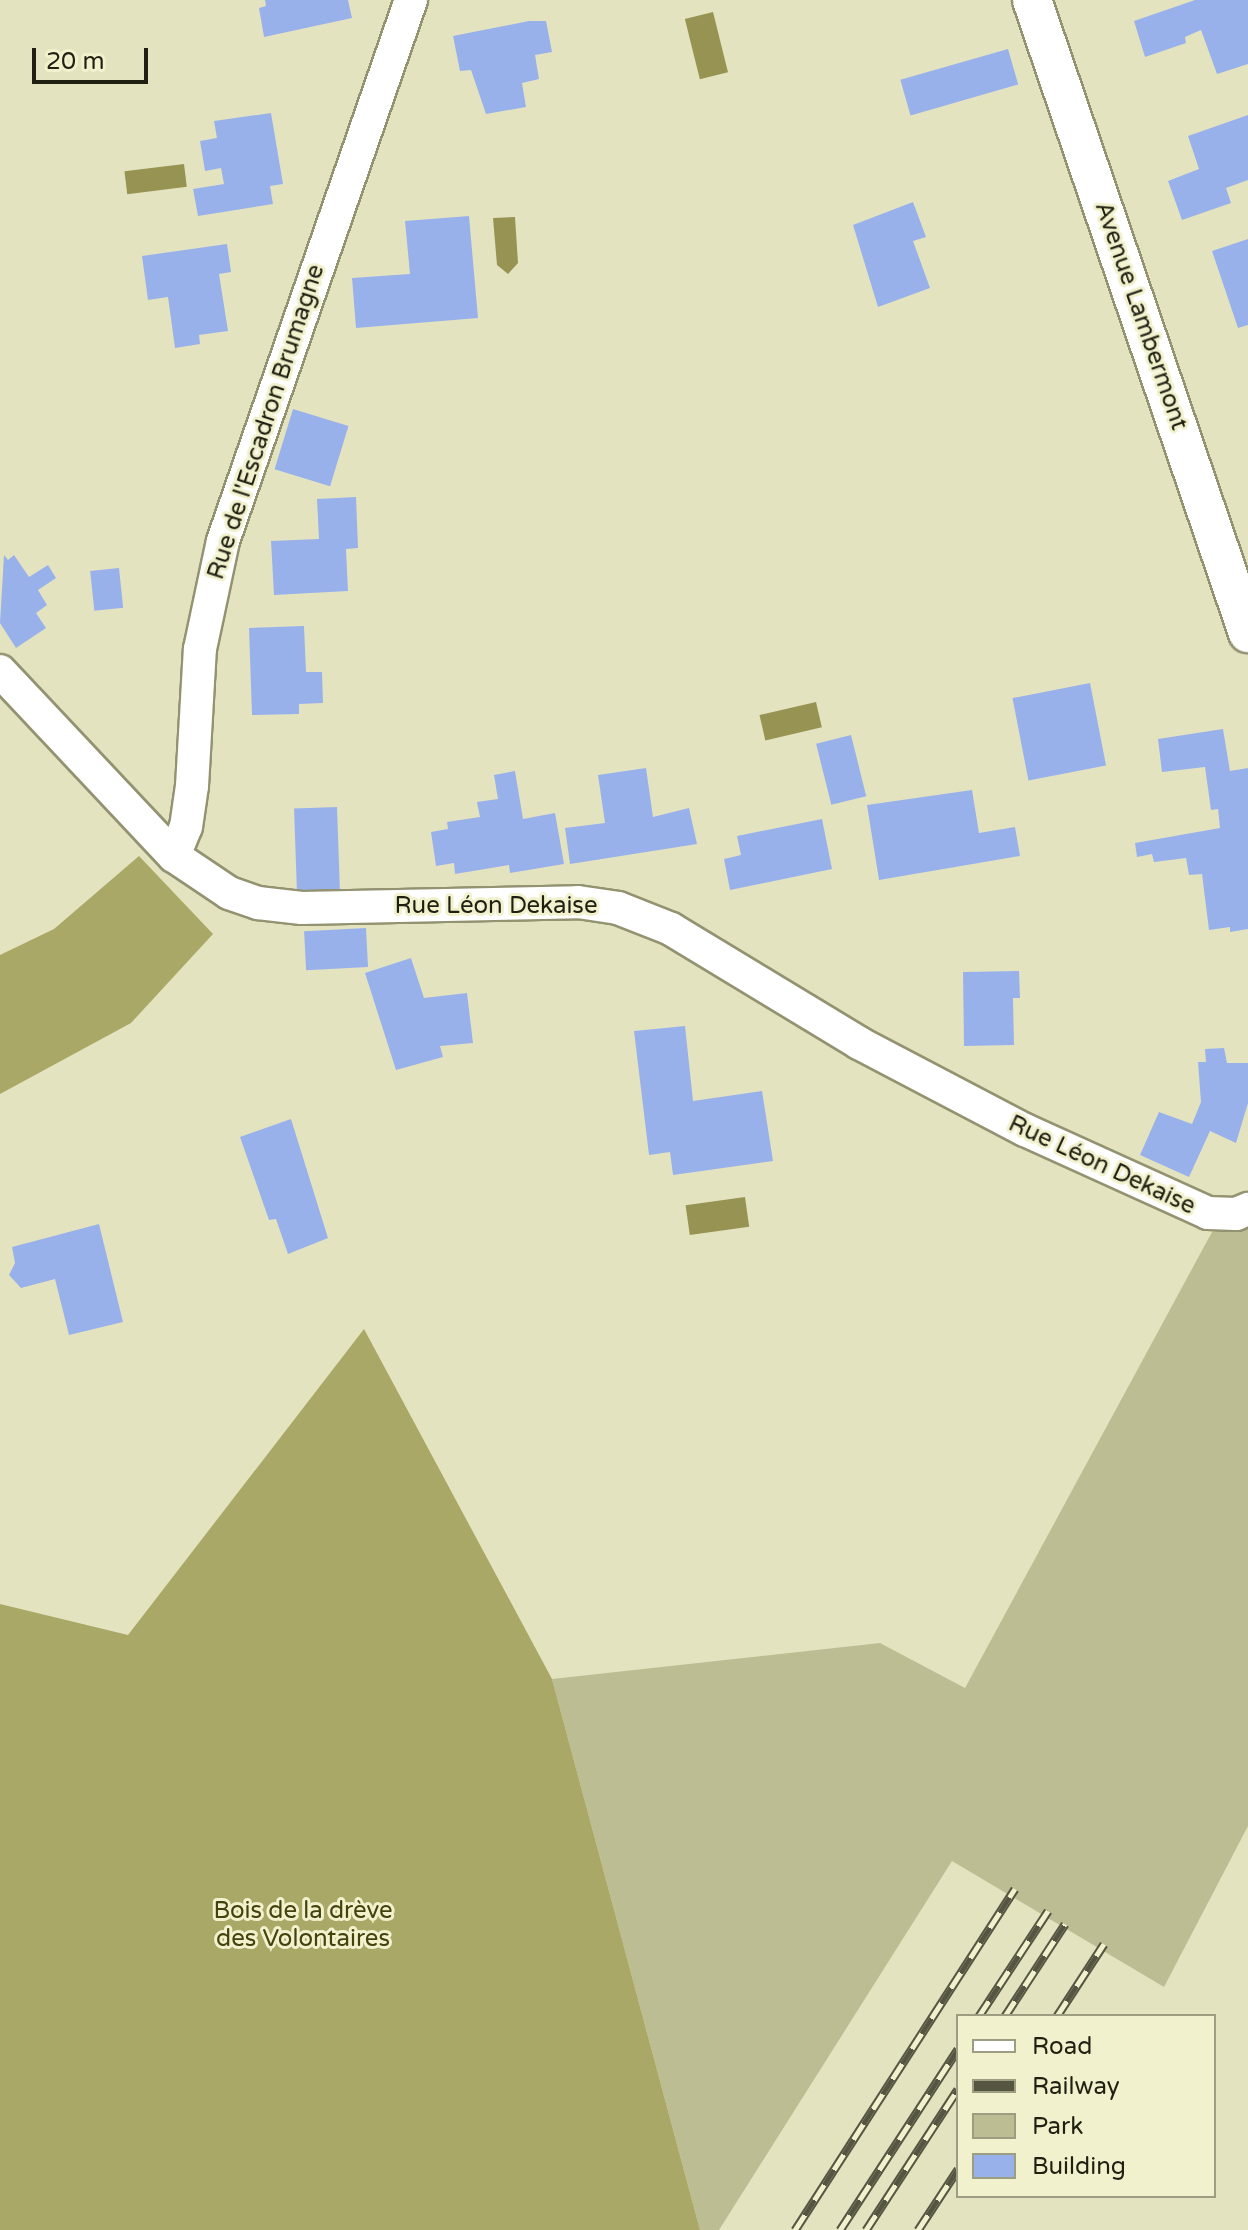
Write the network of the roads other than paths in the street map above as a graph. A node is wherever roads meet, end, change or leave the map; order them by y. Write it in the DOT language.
graph roads {
  1 [pos="411,0"];
  2 [pos="1032,0"];
  3 [pos="1248,633"];
  4 [pos="0,671"];
  5 [pos="174,856"];
  6 [pos="1248,1209"];
  1 -- 5 [label="street, Rue de l'Escadron Brumagne"];
  2 -- 3 [label="street, Avenue Lambermont"];
  4 -- 5 [label="street, Rue Léon Dekaise"];
  5 -- 6 [label="street, Rue Léon Dekaise"];
}
